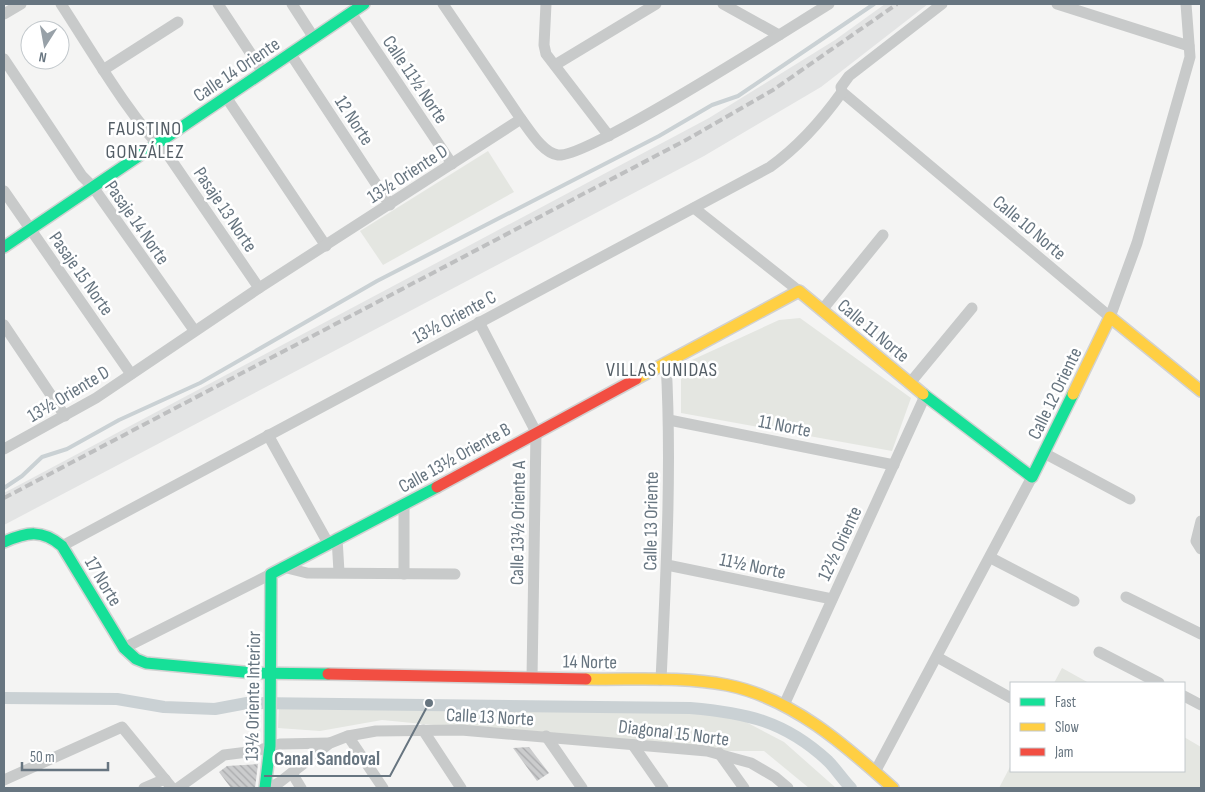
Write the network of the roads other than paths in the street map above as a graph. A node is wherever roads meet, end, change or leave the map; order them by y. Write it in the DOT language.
graph roads {
  1 [pos="21,4"];
  2 [pos="62,4"];
  3 [pos="218,4"];
  4 [pos="292,4"];
  5 [pos="364,4"];
  6 [pos="442,4"];
  7 [pos="546,4"];
  8 [pos="656,4"];
  9 [pos="723,4"];
  10 [pos="829,4"];
  11 [pos="942,4"];
  12 [pos="1057,4"];
  13 [pos="1186,4"];
  14 [pos="351,13"];
  15 [pos="4,14"];
  16 [pos="178,22"];
  17 [pos="779,35"];
  18 [pos="314,38"];
  19 [pos="1189,46"];
  20 [pos="290,53"];
  21 [pos="4,59"];
  22 [pos="555,65"];
  23 [pos="103,70"];
  24 [pos="263,72"];
  25 [pos="841,90"];
  26 [pos="226,97"];
  27 [pos="521,119"];
  28 [pos="609,136"];
  29 [pos="157,144"];
  30 [pos="452,164"];
  31 [pos="93,187"];
  32 [pos="4,191"];
  33 [pos="390,205"];
  34 [pos="694,208"];
  35 [pos="30,229"];
  36 [pos="883,235"];
  37 [pos="326,246"];
  38 [pos="4,247"];
  39 [pos="259,288"];
  40 [pos="799,291"];
  41 [pos="972,308"];
  42 [pos="822,310"];
  43 [pos="1110,317"];
  44 [pos="479,322"];
  45 [pos="4,325"];
  46 [pos="194,330"];
  47 [pos="666,362"];
  48 [pos="131,374"];
  49 [pos="910,383"];
  50 [pos="1201,391"];
  51 [pos="925,396"];
  52 [pos="64,416"];
  53 [pos="669,420"];
  54 [pos="536,432"];
  55 [pos="268,435"];
  56 [pos="4,449"];
  57 [pos="1044,452"];
  58 [pos="894,465"];
  59 [pos="1032,477"];
  60 [pos="1130,500"];
  61 [pos="404,506"];
  62 [pos="1201,521"];
  63 [pos="333,541"];
  64 [pos="4,542"];
  65 [pos="62,546"];
  66 [pos="1201,549"];
  67 [pos="991,558"];
  68 [pos="667,565"];
  69 [pos="284,567"];
  70 [pos="339,572"];
  71 [pos="271,574"];
  72 [pos="404,574"];
  73 [pos="455,574"];
  74 [pos="1126,597"];
  75 [pos="832,599"];
  76 [pos="1074,601"];
  77 [pos="1201,634"];
  78 [pos="124,648"];
  79 [pos="1099,652"];
  80 [pos="937,657"];
  81 [pos="270,673"];
  82 [pos="532,678"];
  83 [pos="661,680"];
  84 [pos="1157,682"];
  85 [pos="1010,697"];
  86 [pos="1185,697"];
  87 [pos="784,705"];
  88 [pos="1201,705"];
  89 [pos="423,730"];
  90 [pos="348,736"];
  91 [pos="546,736"];
  92 [pos="330,743"];
  93 [pos="633,744"];
  94 [pos="270,746"];
  95 [pos="719,753"];
  96 [pos="875,772"];
  97 [pos="292,773"];
  98 [pos="4,780"];
  99 [pos="168,784"];
  100 [pos="144,788"];
  101 [pos="178,788"];
  102 [pos="267,788"];
  103 [pos="301,788"];
  104 [pos="382,788"];
  105 [pos="461,788"];
  106 [pos="582,788"];
  107 [pos="663,788"];
  108 [pos="744,788"];
  109 [pos="788,788"];
  110 [pos="893,788"];
  1 -- 15 [label="street"];
  2 -- 23 [label="street, Pasaje 13 Norte"];
  3 -- 24 [label="street"];
  4 -- 18 [label="street"];
  5 -- 14 [label="street, Calle 14 Oriente"];
  6 -- 27 [label="street"];
  7 -- 22 [label="street"];
  8 -- 22 [label="street"];
  9 -- 17 [label="street"];
  10 -- 17 [label="street"];
  11 -- 25 [label="street, 13½ Oriente C"];
  12 -- 19 [label="street"];
  13 -- 19 [label="street, Calle 12 Oriente"];
  14 -- 18 [label="street, Calle 14 Oriente"];
  14 -- 30 [label="street, Calle 11½ Norte"];
  16 -- 23 [label="street"];
  17 -- 28 [label="street"];
  18 -- 20 [label="street, Calle 14 Oriente"];
  19 -- 43 [label="street, Calle 12 Oriente"];
  20 -- 24 [label="street, Calle 14 Oriente"];
  20 -- 33 [label="street, 12 Norte"];
  21 -- 31 [label="street, Pasaje 14 Norte"];
  22 -- 28 [label="street"];
  23 -- 29 [label="street, Pasaje 13 Norte"];
  24 -- 26 [label="street, Calle 14 Oriente"];
  25 -- 34 [label="street, 13½ Oriente C"];
  25 -- 43 [label="street, Calle 10 Norte"];
  26 -- 29 [label="street, Calle 14 Oriente"];
  26 -- 37 [label="street"];
  27 -- 28 [label="street"];
  27 -- 30 [label="street, 13½ Oriente D"];
  29 -- 31 [label="street, Calle 14 Oriente"];
  29 -- 39 [label="street, Pasaje 13 Norte"];
  30 -- 33 [label="street, 13½ Oriente D"];
  31 -- 35 [label="street, Calle 14 Oriente"];
  31 -- 46 [label="street, Pasaje 14 Norte"];
  32 -- 35 [label="street, Pasaje 15 Norte"];
  33 -- 37 [label="street, 13½ Oriente D"];
  34 -- 40 [label="street, Calle 11 Norte"];
  34 -- 44 [label="street, 13½ Oriente C"];
  35 -- 38 [label="street, Calle 14 Oriente"];
  35 -- 48 [label="street, Pasaje 15 Norte"];
  36 -- 42 [label="street"];
  37 -- 39 [label="street, 13½ Oriente D"];
  39 -- 46 [label="street, 13½ Oriente D"];
  40 -- 42 [label="street, Calle 11 Norte"];
  40 -- 47 [label="street, Calle 13½ Oriente B"];
  41 -- 49 [label="street"];
  42 -- 49 [label="street, Calle 11 Norte"];
  43 -- 50 [label="street, Calle 10 Norte"];
  43 -- 57 [label="street, Calle 12 Oriente"];
  44 -- 54 [label="street, Calle 13½ Oriente A"];
  44 -- 55 [label="street, 13½ Oriente C"];
  45 -- 52 [label="street"];
  46 -- 48 [label="street, 13½ Oriente D"];
  47 -- 53 [label="street, Calle 13 Oriente"];
  47 -- 54 [label="street, Calle 13½ Oriente B"];
  48 -- 52 [label="street, 13½ Oriente D"];
  49 -- 51 [label="street, Calle 11 Norte"];
  51 -- 58 [label="street, 12½ Oriente"];
  51 -- 59 [label="street, Calle 11 Norte"];
  52 -- 56 [label="street, 13½ Oriente D"];
  53 -- 58 [label="street, 11 Norte"];
  53 -- 68 [label="street, Calle 13 Oriente"];
  54 -- 61 [label="street, Calle 13½ Oriente B"];
  54 -- 82 [label="street, Calle 13½ Oriente A"];
  55 -- 63 [label="street"];
  55 -- 65 [label="street, 13½ Oriente C"];
  57 -- 59 [label="street, Calle 12 Oriente"];
  57 -- 60 [label="street"];
  58 -- 75 [label="street, 12½ Oriente"];
  59 -- 67 [label="street, Calle 12 Oriente"];
  61 -- 63 [label="street, Calle 13½ Oriente B"];
  61 -- 72 [label="street"];
  62 -- 66 [label="street"];
  63 -- 69 [label="street, Calle 13½ Oriente B"];
  63 -- 70 [label="street"];
  64 -- 65 [label="street, 17 Norte"];
  65 -- 78 [label="street, 17 Norte"];
  67 -- 76 [label="street"];
  67 -- 80 [label="street, Calle 12 Oriente"];
  68 -- 75 [label="street, 11½ Norte"];
  68 -- 83 [label="street, Calle 13 Oriente"];
  69 -- 70 [label="street"];
  69 -- 71 [label="street, Calle 13½ Oriente B"];
  70 -- 72 [label="street"];
  71 -- 78 [label="street, Calle 13½ Oriente B"];
  71 -- 81 [label="street, 13½ Oriente Interior"];
  72 -- 73 [label="street"];
  74 -- 77 [label="street"];
  75 -- 87 [label="street, 12½ Oriente"];
  78 -- 81 [label="street, 14 Norte"];
  79 -- 84 [label="street"];
  80 -- 85 [label="street"];
  80 -- 96 [label="street, Calle 12 Oriente"];
  81 -- 82 [label="street, 14 Norte"];
  81 -- 94 [label="street, 13½ Oriente Interior"];
  82 -- 83 [label="street, 14 Norte"];
  83 -- 87 [label="street, 14 Norte"];
  86 -- 88 [label="street"];
  87 -- 96 [label="street, 14 Norte"];
  89 -- 90 [label="street, Calle 13 Norte"];
  89 -- 91 [label="street, Calle 13 Norte"];
  89 -- 105 [label="street"];
  90 -- 92 [label="street, Calle 13 Norte"];
  90 -- 104 [label="street"];
  91 -- 93 [label="street, Diagonal 15 Norte"];
  91 -- 106 [label="street"];
  92 -- 94 [label="street"];
  92 -- 97 [label="street, Calle 13 Norte"];
  93 -- 95 [label="street, Diagonal 15 Norte"];
  93 -- 107 [label="street"];
  94 -- 101 [label="street"];
  94 -- 102 [label="street, 13½ Oriente Interior"];
  95 -- 108 [label="street"];
  95 -- 109 [label="street, Diagonal 15 Norte"];
  96 -- 110 [label="street, 14 Norte"];
  97 -- 102 [label="street, Calle 13 Norte"];
  97 -- 103 [label="street"];
  98 -- 99 [label="street"];
  99 -- 100 [label="street"];
}
